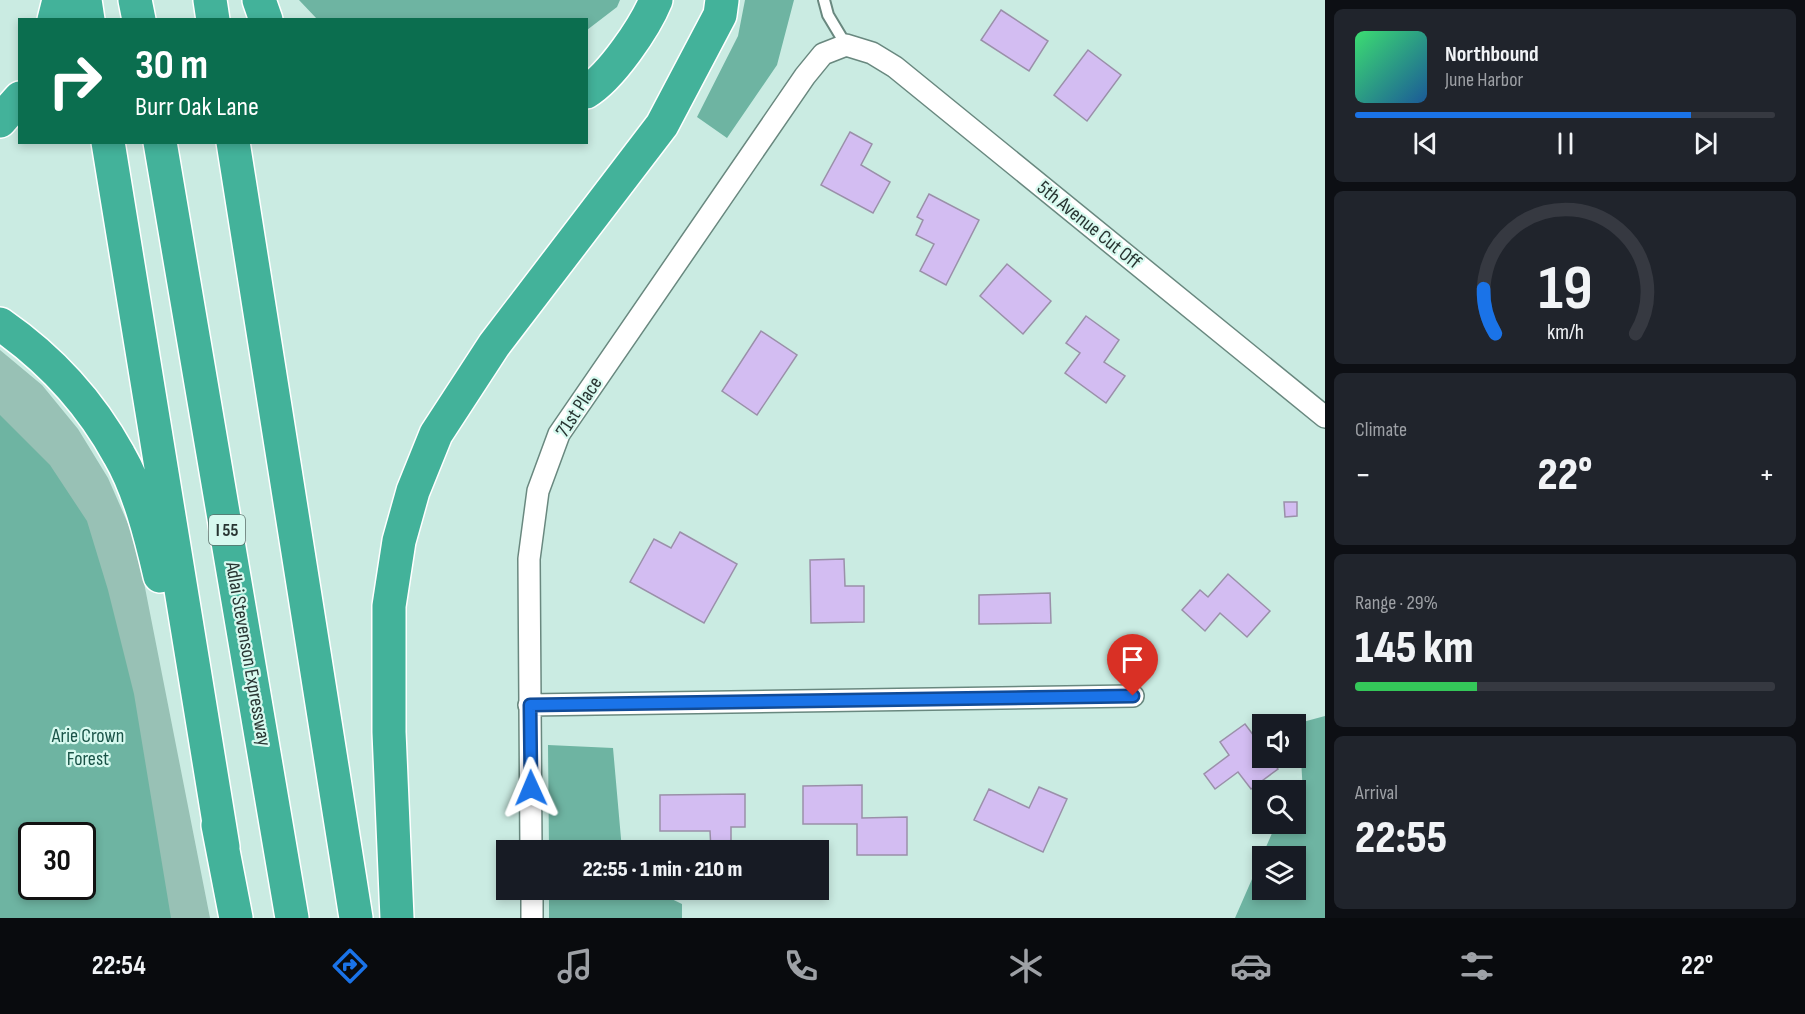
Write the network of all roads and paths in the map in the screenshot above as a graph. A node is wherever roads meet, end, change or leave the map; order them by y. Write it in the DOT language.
graph roads {
  1 [pos="58,0"];
  2 [pos="85,0"];
  3 [pos="135,0"];
  4 [pos="210,0"];
  5 [pos="259,0"];
  6 [pos="656,0"];
  7 [pos="722,0"];
  8 [pos="824,0"];
  9 [pos="54,18"];
  10 [pos="88,18"];
  11 [pos="138,18"];
  12 [pos="213,18"];
  13 [pos="265,18"];
  14 [pos="846,45"];
  15 [pos="588,90"];
  16 [pos="18,100"];
  17 [pos="0,121"];
  18 [pos="108,144"];
  19 [pos="160,144"];
  20 [pos="233,144"];
  21 [pos="0,324"];
  22 [pos="1325,417"];
  23 [pos="1133,696"];
  24 [pos="530,705"];
  25 [pos="531,840"];
  26 [pos="223,847"];
  27 [pos="532,900"];
  28 [pos="236,918"];
  29 [pos="292,918"];
  30 [pos="356,918"];
  31 [pos="397,918"];
  32 [pos="532,918"];
  1 -- 9 [label="highway"];
  2 -- 10 [label="highway"];
  3 -- 11 [label="highway"];
  4 -- 12 [label="highway"];
  5 -- 13 [label="highway"];
  6 -- 15 [label="highway"];
  7 -- 31 [label="highway"];
  8 -- 14 [label="lane"];
  14 -- 22 [label="street, 5th Avenue Cut Off"];
  14 -- 24 [label="street, 71st Place"];
  16 -- 17 [label="highway"];
  18 -- 26 [label="highway"];
  19 -- 29 [label="highway, Adlai Stevenson Expressway / I 55"];
  20 -- 30 [label="highway"];
  21 -- 26 [label="highway"];
  23 -- 24 [label="street"];
  24 -- 25 [label="street, 71st Place"];
  26 -- 28 [label="highway"];
  27 -- 32 [label="street"];
}
